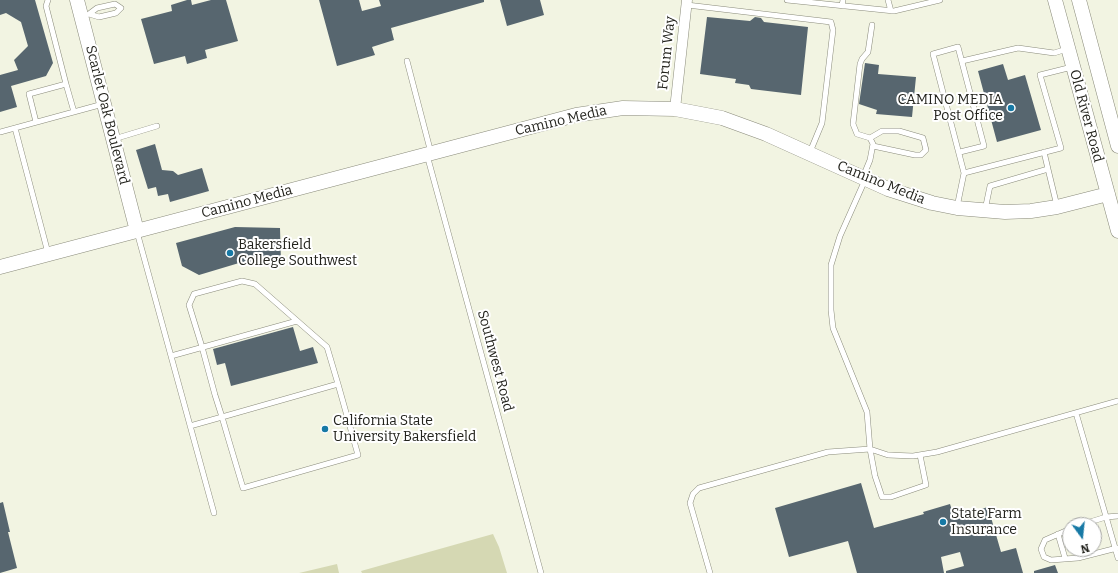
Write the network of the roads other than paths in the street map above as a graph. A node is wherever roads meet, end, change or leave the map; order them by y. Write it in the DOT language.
graph roads {
  1 [pos="48,0"];
  2 [pos="77,0"];
  3 [pos="787,0"];
  4 [pos="843,0"];
  5 [pos="888,0"];
  6 [pos="915,0"];
  7 [pos="940,0"];
  8 [pos="1055,0"];
  9 [pos="1079,0"];
  10 [pos="687,3"];
  11 [pos="842,6"];
  12 [pos="912,7"];
  13 [pos="891,11"];
  14 [pos="85,16"];
  15 [pos="872,25"];
  16 [pos="1068,49"];
  17 [pos="407,61"];
  18 [pos="962,61"];
  19 [pos="1073,66"];
  20 [pos="66,84"];
  21 [pos="105,103"];
  22 [pos="675,109"];
  23 [pos="74,112"];
  24 [pos="36,122"];
  25 [pos="157,126"];
  26 [pos="15,128"];
  27 [pos="0,132"];
  28 [pos="870,138"];
  29 [pos="114,139"];
  30 [pos="873,146"];
  31 [pos="1118,146"];
  32 [pos="960,152"];
  33 [pos="1044,152"];
  34 [pos="809,153"];
  35 [pos="429,154"];
  36 [pos="1048,169"];
  37 [pos="964,173"];
  38 [pos="864,178"];
  39 [pos="1113,193"];
  40 [pos="1058,207"];
  41 [pos="957,208"];
  42 [pos="985,211"];
  43 [pos="137,231"];
  44 [pos="1118,231"];
  45 [pos="48,254"];
  46 [pos="0,267"];
  47 [pos="297,321"];
  48 [pos="202,347"];
  49 [pos="171,356"];
  50 [pos="338,384"];
  51 [pos="1118,401"];
  52 [pos="1076,413"];
  53 [pos="222,417"];
  54 [pos="190,426"];
  55 [pos="870,450"];
  56 [pos="920,455"];
  57 [pos="214,514"];
  58 [pos="1118,516"];
  59 [pos="1106,517"];
  60 [pos="1102,518"];
  61 [pos="1062,532"];
  62 [pos="1058,534"];
  63 [pos="1117,549"];
  64 [pos="1065,558"];
  65 [pos="1118,558"];
  66 [pos="541,573"];
  67 [pos="710,573"];
  1 -- 20 [label="lane"];
  2 -- 14 [label="street, Scarlet Oak Boulevard"];
  3 -- 11 [label="lane"];
  4 -- 11 [label="lane"];
  5 -- 13 [label="lane"];
  6 -- 12 [label="lane"];
  7 -- 12 [label="lane"];
  8 -- 16 [label="street, Old River Road"];
  9 -- 31 [label="street, Old River Road"];
  10 -- 22 [label="street, Forum Way"];
  10 -- 34 [label="lane"];
  11 -- 13 [label="lane"];
  12 -- 13 [label="lane"];
  14 -- 14 [label="lane"];
  14 -- 21 [label="street, Scarlet Oak Boulevard"];
  15 -- 28 [label="lane"];
  16 -- 18 [label="lane"];
  16 -- 19 [label="street, Old River Road"];
  17 -- 35 [label="lane, Southwest Road"];
  18 -- 32 [label="lane"];
  18 -- 32 [label="lane"];
  19 -- 33 [label="lane"];
  19 -- 39 [label="street, Old River Road"];
  20 -- 23 [label="lane"];
  20 -- 24 [label="lane"];
  21 -- 23 [label="lane"];
  21 -- 29 [label="street, Scarlet Oak Boulevard"];
  22 -- 34 [label="street, Camino Media"];
  22 -- 35 [label="street, Camino Media"];
  23 -- 24 [label="lane"];
  24 -- 26 [label="lane"];
  25 -- 29 [label="lane"];
  26 -- 27 [label="lane"];
  26 -- 45 [label="lane"];
  28 -- 30 [label="lane"];
  28 -- 30 [label="lane"];
  29 -- 43 [label="street, Scarlet Oak Boulevard"];
  30 -- 38 [label="lane"];
  32 -- 37 [label="lane"];
  33 -- 36 [label="lane"];
  33 -- 37 [label="lane"];
  34 -- 38 [label="street, Camino Media"];
  35 -- 43 [label="street, Camino Media"];
  35 -- 66 [label="lane, Southwest Road"];
  36 -- 40 [label="lane"];
  36 -- 42 [label="lane"];
  37 -- 41 [label="lane"];
  38 -- 41 [label="street, Camino Media"];
  38 -- 55 [label="lane"];
  39 -- 40 [label="street, Camino Media"];
  39 -- 44 [label="street, Old River Road"];
  40 -- 42 [label="street, Camino Media"];
  41 -- 42 [label="street, Camino Media"];
  43 -- 45 [label="street, Camino Media"];
  43 -- 49 [label="lane"];
  45 -- 46 [label="street, Camino Media"];
  47 -- 48 [label="lane"];
  47 -- 48 [label="lane"];
  47 -- 50 [label="lane"];
  48 -- 49 [label="lane"];
  48 -- 53 [label="lane"];
  49 -- 54 [label="lane"];
  50 -- 53 [label="lane"];
  50 -- 53 [label="lane"];
  51 -- 52 [label="lane"];
  52 -- 56 [label="lane"];
  52 -- 59 [label="lane"];
  53 -- 54 [label="lane"];
  54 -- 57 [label="lane"];
  55 -- 56 [label="lane"];
  55 -- 56 [label="lane"];
  55 -- 67 [label="lane"];
  58 -- 59 [label="lane"];
  59 -- 60 [label="lane"];
  59 -- 63 [label="lane"];
  61 -- 62 [label="lane"];
  62 -- 64 [label="lane"];
  62 -- 64 [label="lane"];
  63 -- 64 [label="lane"];
  63 -- 65 [label="lane"];
}
